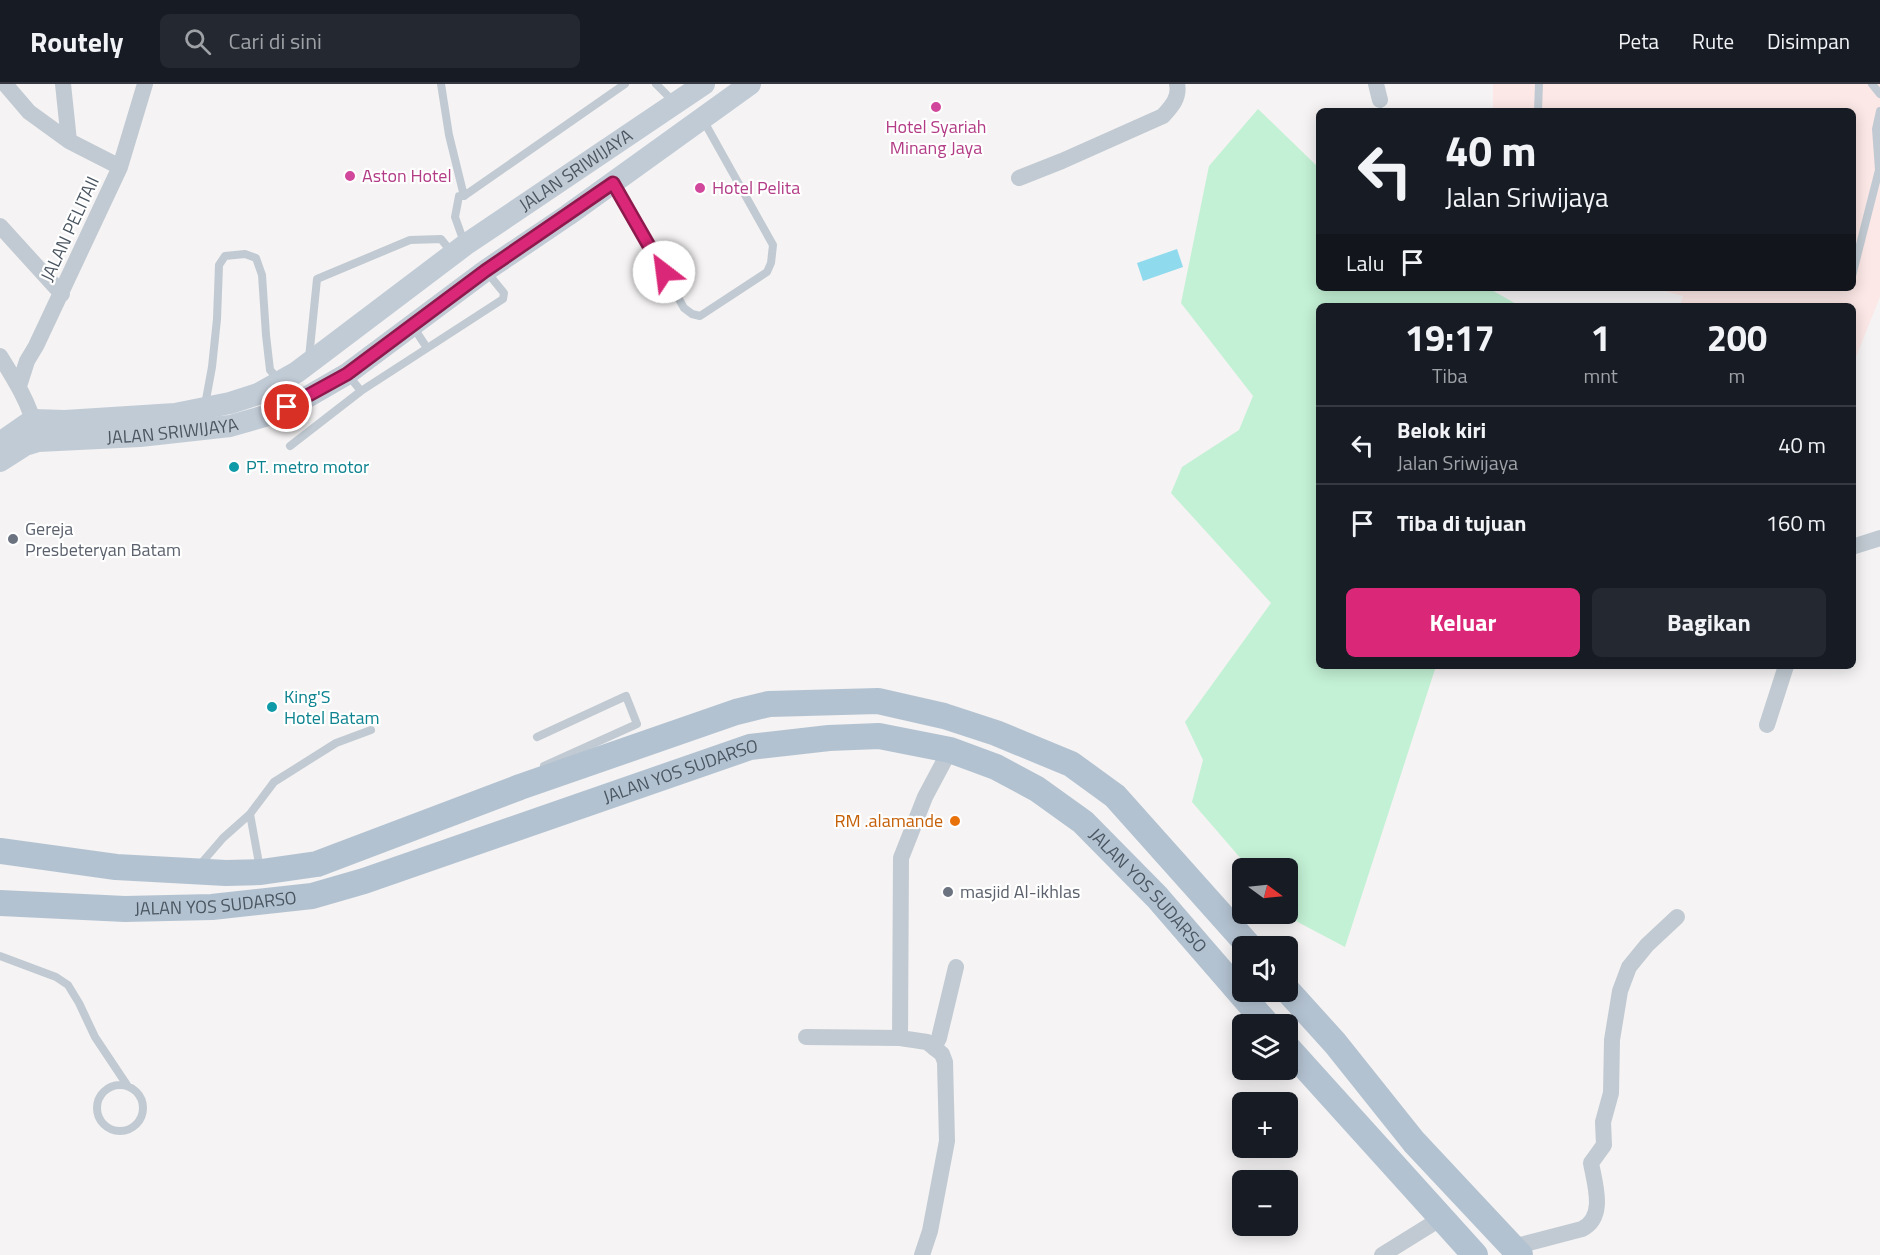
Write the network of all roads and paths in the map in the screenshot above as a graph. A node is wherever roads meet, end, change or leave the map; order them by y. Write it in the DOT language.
graph roads {
  1 [pos="5,84"];
  2 [pos="63,84"];
  3 [pos="145,84"];
  4 [pos="441,84"];
  5 [pos="625,84"];
  6 [pos="656,84"];
  7 [pos="704,84"];
  8 [pos="750,84"];
  9 [pos="1177,84"];
  10 [pos="1539,84"];
  11 [pos="1872,84"];
  12 [pos="1880,94"];
  13 [pos="676,103"];
  14 [pos="1538,108"];
  15 [pos="1880,111"];
  16 [pos="702,118"];
  17 [pos="69,141"];
  18 [pos="120,167"];
  19 [pos="1018,178"];
  20 [pos="613,183"];
  21 [pos="549,188"];
  22 [pos="464,196"];
  23 [pos="568,215"];
  24 [pos="0,226"];
  25 [pos="459,250"];
  26 [pos="1856,260"];
  27 [pos="485,271"];
  28 [pos="62,294"];
  29 [pos="412,325"];
  30 [pos="427,348"];
  31 [pos="0,357"];
  32 [pos="308,364"];
  33 [pos="280,381"];
  34 [pos="354,383"];
  35 [pos="18,386"];
  36 [pos="205,408"];
  37 [pos="35,430"];
  38 [pos="0,443"];
  39 [pos="290,446"];
  40 [pos="0,461"];
  41 [pos="1880,538"];
  42 [pos="1856,546"];
  43 [pos="1785,669"];
  44 [pos="1767,725"];
  45 [pos="370,730"];
  46 [pos="537,737"];
  47 [pos="950,750"];
  48 [pos="528,777"];
  49 [pos="250,814"];
  50 [pos="0,851"];
  51 [pos="194,872"];
  52 [pos="261,872"];
  53 [pos="0,903"];
  54 [pos="1677,917"];
  55 [pos="1240,936"];
  56 [pos="0,957"];
  57 [pos="956,967"];
  58 [pos="1298,1002"];
  59 [pos="1258,1014"];
  60 [pos="806,1037"];
  61 [pos="900,1038"];
  62 [pos="934,1048"];
  63 [pos="1298,1060"];
  64 [pos="1350,1062"];
  65 [pos="1319,1084"];
  66 [pos="127,1086"];
  67 [pos="1440,1219"];
  68 [pos="1516,1251"];
  69 [pos="922,1255"];
  70 [pos="1382,1255"];
  71 [pos="1475,1255"];
  1 -- 17 [label="street"];
  2 -- 17 [label="street"];
  3 -- 18 [label="street, JALAN PELITAII"];
  4 -- 22 [label="lane"];
  5 -- 22 [label="lane"];
  6 -- 13 [label="lane"];
  7 -- 13 [label="main road, JALAN SRIWIJAYA"];
  8 -- 16 [label="main road, JALAN SRIWIJAYA"];
  9 -- 19 [label="street"];
  10 -- 14 [label="lane"];
  11 -- 12 [label="lane"];
  13 -- 21 [label="main road, JALAN SRIWIJAYA"];
  15 -- 26 [label="lane"];
  16 -- 20 [label="main road, JALAN SRIWIJAYA"];
  16 -- 20 [label="lane"];
  17 -- 18 [label="street"];
  18 -- 28 [label="street, JALAN PELITAII"];
  20 -- 23 [label="main road, JALAN SRIWIJAYA"];
  21 -- 23 [label="main road"];
  21 -- 25 [label="main road, JALAN SRIWIJAYA"];
  22 -- 25 [label="lane"];
  23 -- 27 [label="main road, JALAN SRIWIJAYA"];
  24 -- 28 [label="street"];
  25 -- 32 [label="main road, JALAN SRIWIJAYA"];
  25 -- 32 [label="lane"];
  27 -- 29 [label="main road, JALAN SRIWIJAYA"];
  27 -- 30 [label="lane"];
  28 -- 35 [label="street, JALAN PELITAII"];
  29 -- 30 [label="lane"];
  29 -- 34 [label="main road, JALAN SRIWIJAYA"];
  30 -- 34 [label="lane"];
  31 -- 35 [label="street"];
  32 -- 33 [label="main road, JALAN SRIWIJAYA"];
  33 -- 36 [label="main road, JALAN SRIWIJAYA"];
  33 -- 36 [label="lane"];
  34 -- 37 [label="main road, JALAN SRIWIJAYA"];
  34 -- 39 [label="lane"];
  35 -- 37 [label="street"];
  36 -- 37 [label="main road, JALAN SRIWIJAYA"];
  37 -- 38 [label="main road"];
  37 -- 40 [label="main road, JALAN SRIWIJAYA"];
  41 -- 42 [label="street"];
  43 -- 44 [label="street"];
  45 -- 49 [label="lane"];
  46 -- 48 [label="lane"];
  47 -- 53 [label="main road, JALAN YOS SUDARSO"];
  47 -- 59 [label="main road, JALAN YOS SUDARSO"];
  47 -- 61 [label="street"];
  48 -- 52 [label="main road, JALAN YOS SUDARSO"];
  48 -- 55 [label="main road, JALAN YOS SUDARSO"];
  49 -- 51 [label="lane"];
  49 -- 52 [label="lane"];
  50 -- 51 [label="main road, JALAN YOS SUDARSO"];
  51 -- 52 [label="main road, JALAN YOS SUDARSO"];
  54 -- 68 [label="street"];
  56 -- 66 [label="lane"];
  57 -- 62 [label="street"];
  58 -- 64 [label="main road"];
  60 -- 61 [label="street"];
  61 -- 62 [label="street"];
  62 -- 69 [label="street"];
  63 -- 65 [label="main road"];
  64 -- 65 [label="main road"];
  64 -- 68 [label="main road"];
  65 -- 67 [label="main road"];
  66 -- 66 [label="lane"];
  67 -- 70 [label="street"];
  67 -- 71 [label="main road"];
}
